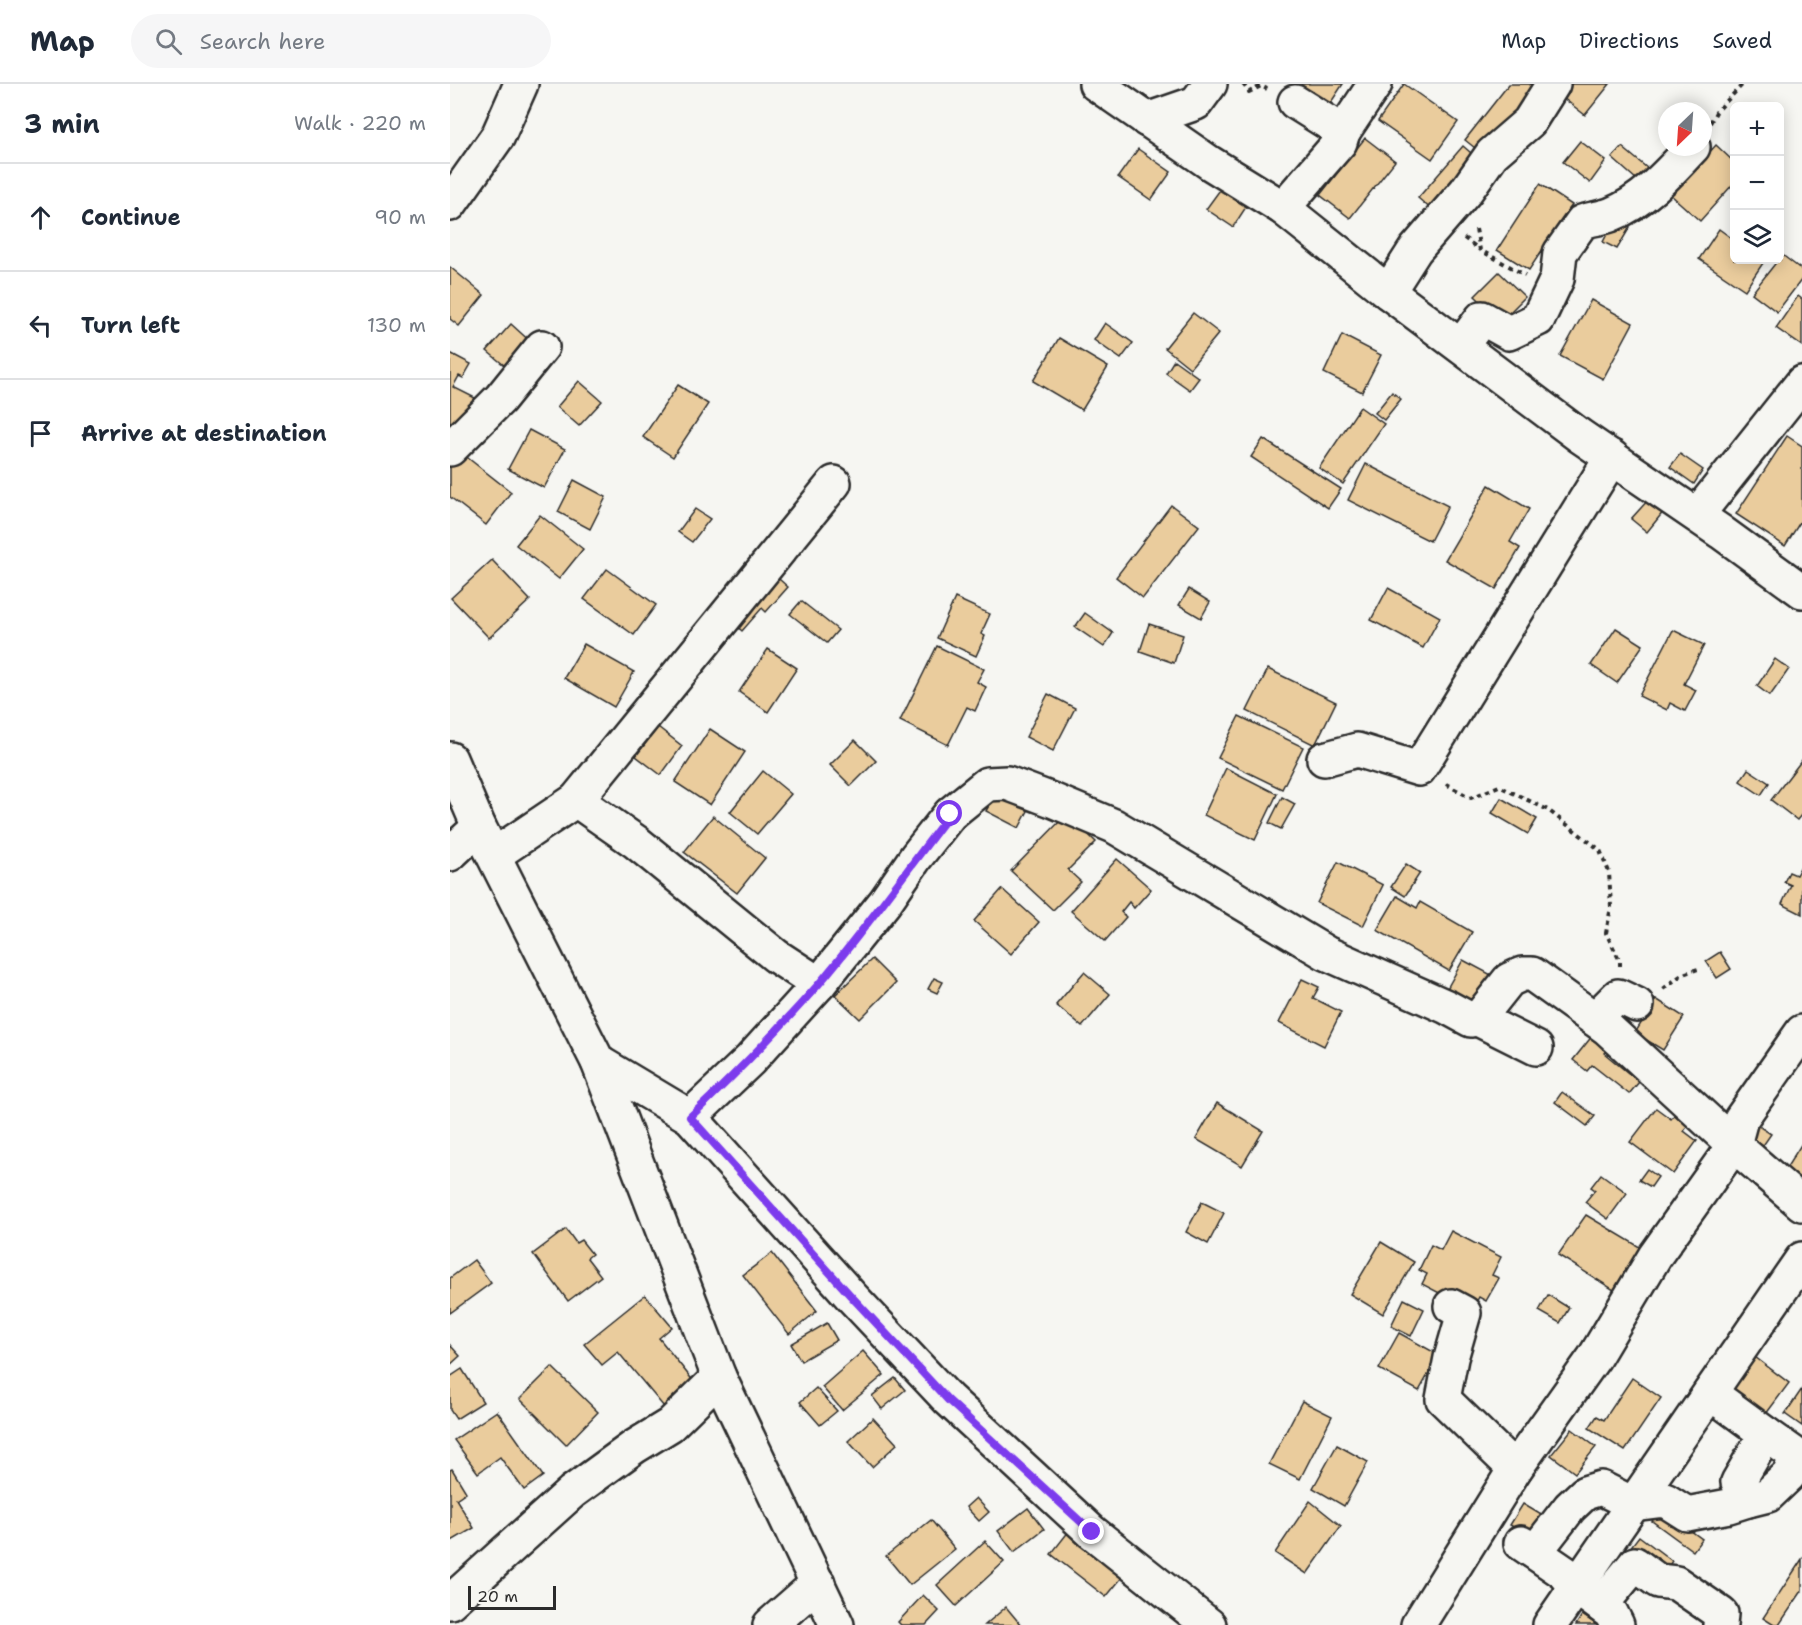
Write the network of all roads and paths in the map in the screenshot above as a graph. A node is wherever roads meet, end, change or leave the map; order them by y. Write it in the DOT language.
graph roads {
  1 [pos="521,84"];
  2 [pos="1096,84"];
  3 [pos="1210,84"];
  4 [pos="1375,84"];
  5 [pos="1552,84"];
  6 [pos="1743,84"];
  7 [pos="1295,102"];
  8 [pos="1139,105"];
  9 [pos="1712,118"];
  10 [pos="1356,129"];
  11 [pos="1684,156"];
  12 [pos="1466,191"];
  13 [pos="450,204"];
  14 [pos="1283,208"];
  15 [pos="1557,279"];
  16 [pos="1388,292"];
  17 [pos="542,346"];
  18 [pos="1461,346"];
  19 [pos="1802,383"];
  20 [pos="450,449"];
  21 [pos="1612,457"];
  22 [pos="834,483"];
  23 [pos="1697,515"];
  24 [pos="1802,591"];
  25 [pos="450,759"];
  26 [pos="1324,759"];
  27 [pos="1419,769"];
  28 [pos="576,800"];
  29 [pos="486,841"];
  30 [pos="450,854"];
  31 [pos="1701,968"];
  32 [pos="819,984"];
  33 [pos="1628,1001"];
  34 [pos="1479,1019"];
  35 [pos="1595,1019"];
  36 [pos="1802,1032"];
  37 [pos="1536,1048"];
  38 [pos="598,1062"];
  39 [pos="690,1117"];
  40 [pos="1734,1145"];
  41 [pos="1802,1204"];
  42 [pos="1802,1258"];
  43 [pos="1451,1306"];
  44 [pos="719,1377"];
  45 [pos="1710,1393"];
  46 [pos="1515,1468"];
  47 [pos="1633,1504"];
  48 [pos="818,1584"];
  49 [pos="450,1602"];
  50 [pos="1598,1606"];
  51 [pos="770,1625"];
  52 [pos="837,1625"];
  53 [pos="1209,1625"];
  54 [pos="1418,1625"];
  55 [pos="1550,1625"];
  56 [pos="1720,1625"];
  1 -- 13 [label="street"];
  2 -- 8 [label="street"];
  3 -- 8 [label="street"];
  4 -- 10 [label="street"];
  5 -- 12 [label="street"];
  6 -- 9 [label="path"];
  7 -- 10 [label="street"];
  8 -- 14 [label="street"];
  10 -- 14 [label="street"];
  11 -- 15 [label="street"];
  12 -- 15 [label="path"];
  12 -- 16 [label="street"];
  14 -- 16 [label="street"];
  15 -- 18 [label="street"];
  16 -- 18 [label="street"];
  17 -- 20 [label="street"];
  18 -- 21 [label="street"];
  19 -- 23 [label="street"];
  21 -- 23 [label="street"];
  21 -- 27 [label="street"];
  22 -- 28 [label="street"];
  23 -- 24 [label="street"];
  25 -- 29 [label="street"];
  26 -- 27 [label="street"];
  27 -- 33 [label="path"];
  28 -- 29 [label="street"];
  28 -- 32 [label="street"];
  29 -- 30 [label="street"];
  29 -- 38 [label="street"];
  31 -- 33 [label="path"];
  32 -- 34 [label="street"];
  32 -- 39 [label="street"];
  33 -- 35 [label="street"];
  34 -- 35 [label="street"];
  34 -- 37 [label="street"];
  35 -- 40 [label="street"];
  36 -- 40 [label="street"];
  38 -- 39 [label="street"];
  38 -- 44 [label="street"];
  39 -- 53 [label="street"];
  40 -- 41 [label="street"];
  40 -- 46 [label="street"];
  42 -- 45 [label="street"];
  43 -- 46 [label="street"];
  44 -- 48 [label="street"];
  44 -- 49 [label="street"];
  45 -- 47 [label="street"];
  45 -- 47 [label="street"];
  46 -- 54 [label="street"];
  47 -- 50 [label="street"];
  47 -- 50 [label="street"];
  48 -- 51 [label="street"];
  48 -- 52 [label="street"];
  50 -- 55 [label="street"];
  50 -- 56 [label="street"];
}
